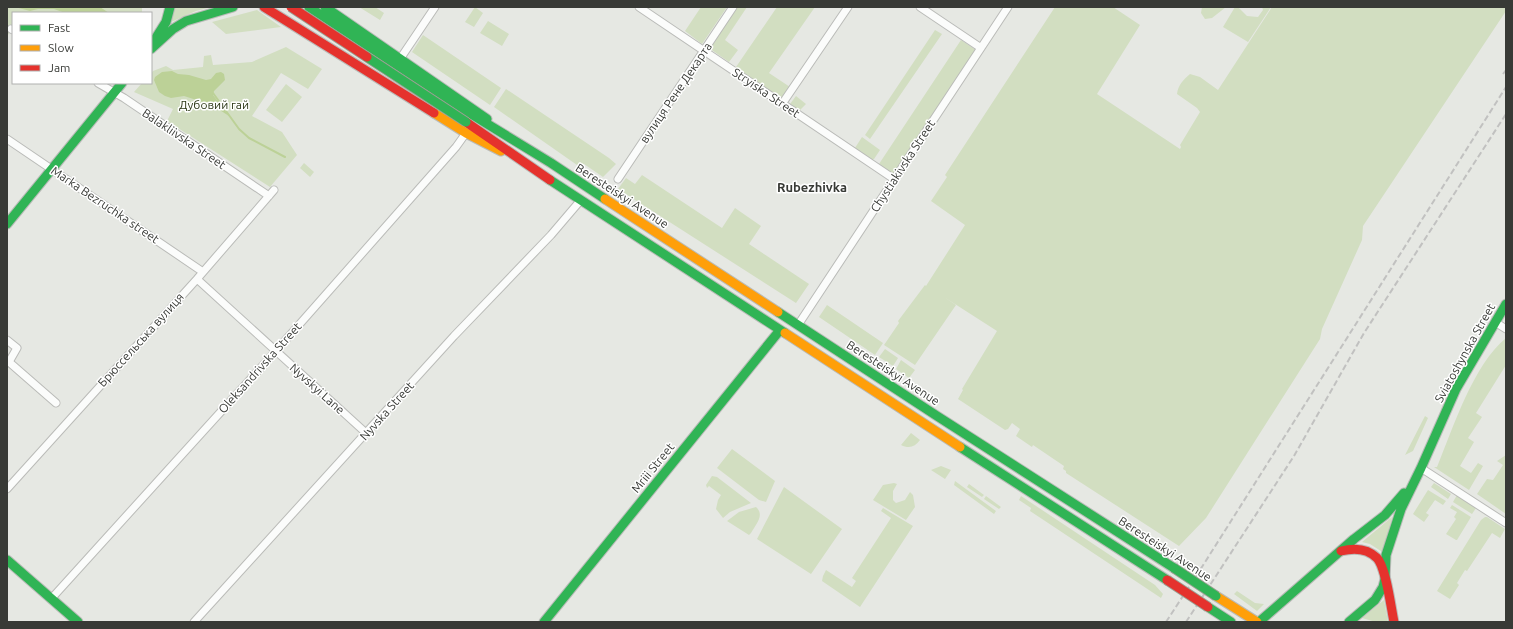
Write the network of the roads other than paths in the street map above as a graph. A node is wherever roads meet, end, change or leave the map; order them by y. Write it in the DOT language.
graph roads {
  1 [pos="170,7"];
  2 [pos="233,7"];
  3 [pos="278,7"];
  4 [pos="309,7"];
  5 [pos="326,7"];
  6 [pos="435,7"];
  7 [pos="639,7"];
  8 [pos="733,7"];
  9 [pos="848,7"];
  10 [pos="920,7"];
  11 [pos="1008,7"];
  12 [pos="265,8"];
  13 [pos="292,10"];
  14 [pos="297,27"];
  15 [pos="152,45"];
  16 [pos="152,46"];
  17 [pos="981,48"];
  18 [pos="703,51"];
  19 [pos="400,59"];
  20 [pos="100,84"];
  21 [pos="121,84"];
  22 [pos="114,93"];
  23 [pos="782,104"];
  24 [pos="466,133"];
  25 [pos="7,139"];
  26 [pos="518,142"];
  27 [pos="524,162"];
  28 [pos="52,169"];
  29 [pos="618,179"];
  30 [pos="894,179"];
  31 [pos="272,193"];
  32 [pos="580,201"];
  33 [pos="7,224"];
  34 [pos="203,272"];
  35 [pos="197,279"];
  36 [pos="1506,304"];
  37 [pos="1495,322"];
  38 [pos="798,325"];
  39 [pos="1506,329"];
  40 [pos="780,330"];
  41 [pos="7,340"];
  42 [pos="275,352"];
  43 [pos="56,403"];
  44 [pos="366,433"];
  45 [pos="1421,468"];
  46 [pos="1416,480"];
  47 [pos="7,489"];
  48 [pos="1506,523"];
  49 [pos="1340,551"];
  50 [pos="7,560"];
  51 [pos="1385,579"];
  52 [pos="51,599"];
  53 [pos="1255,620"];
  54 [pos="78,622"];
  55 [pos="194,622"];
  56 [pos="544,622"];
  57 [pos="1231,622"];
  58 [pos="1349,622"];
  59 [pos="1394,622"];
  1 -- 15 [label="main road"];
  2 -- 16 [label="main road"];
  3 -- 12 [label="main road"];
  4 -- 26 [label="main road, Beresteiskyi Avenue"];
  5 -- 19 [label="main road, Beresteiskyi Avenue"];
  6 -- 19 [label="street"];
  7 -- 18 [label="street, Stryiska Street"];
  8 -- 18 [label="street, вулиця Рене Декарта"];
  9 -- 23 [label="street"];
  10 -- 17 [label="street"];
  11 -- 17 [label="street, Chystiakivska Street"];
  12 -- 14 [label="main road, Beresteiskyi Avenue"];
  13 -- 14 [label="main road"];
  13 -- 27 [label="main road, Beresteiskyi Avenue, bridge"];
  14 -- 24 [label="main road, Beresteiskyi Avenue"];
  17 -- 30 [label="street, Chystiakivska Street"];
  18 -- 23 [label="street, Stryiska Street"];
  18 -- 29 [label="street, вулиця Рене Декарта"];
  19 -- 26 [label="main road, Beresteiskyi Avenue"];
  20 -- 22 [label="street, Balakliivska Street"];
  21 -- 22 [label="main road"];
  22 -- 28 [label="main road"];
  22 -- 31 [label="street, Balakliivska Street"];
  23 -- 30 [label="street, Stryiska Street"];
  24 -- 27 [label="main road, Beresteiskyi Avenue"];
  24 -- 42 [label="street, Oleksandrivska Street"];
  25 -- 28 [label="street, Marka Bezruchka street"];
  26 -- 38 [label="main road, Beresteiskyi Avenue"];
  27 -- 32 [label="main road, Beresteiskyi Avenue"];
  28 -- 33 [label="main road"];
  28 -- 34 [label="street, Marka Bezruchka street"];
  30 -- 38 [label="street, Chystiakivska Street"];
  31 -- 34 [label="street, Брюссельська вулиця"];
  32 -- 40 [label="main road, Beresteiskyi Avenue"];
  32 -- 44 [label="street, Nyvska Street"];
  34 -- 35 [label="street, Брюссельська вулиця"];
  35 -- 42 [label="street, Nyvskyi Lane"];
  35 -- 47 [label="street, Брюссельська вулиця"];
  36 -- 37 [label="main road, Sviatoshynska Street"];
  37 -- 39 [label="street"];
  37 -- 45 [label="main road, Sviatoshynska Street"];
  38 -- 53 [label="main road, Beresteiskyi Avenue, bridge"];
  40 -- 56 [label="main road, Mriii Street"];
  40 -- 57 [label="main road, Beresteiskyi Avenue, bridge"];
  41 -- 43 [label="street"];
  42 -- 44 [label="street, Nyvskyi Lane"];
  42 -- 52 [label="street, Oleksandrivska Street"];
  44 -- 55 [label="street, Nyvska Street"];
  45 -- 46 [label="main road, Sviatoshynska Street"];
  45 -- 48 [label="street"];
  46 -- 49 [label="main road, Sviatoshynska Street"];
  46 -- 51 [label="main road, Sviatoshynska Street"];
  49 -- 51 [label="main road"];
  49 -- 53 [label="main road, Sviatoshynska Street"];
  50 -- 52 [label="main road"];
  51 -- 58 [label="main road"];
  51 -- 59 [label="main road"];
  52 -- 54 [label="main road"];
}
